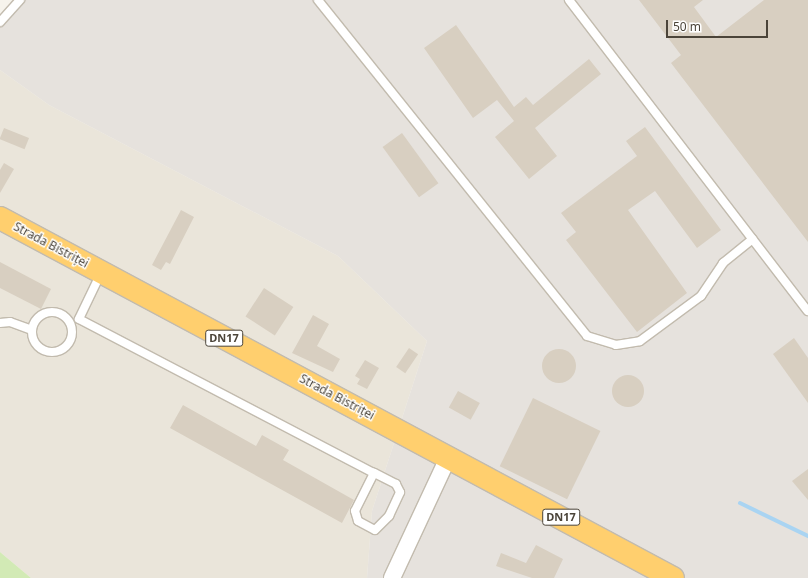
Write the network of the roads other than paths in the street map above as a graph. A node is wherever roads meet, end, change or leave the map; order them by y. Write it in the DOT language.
graph roads {
  1 [pos="20,0"];
  2 [pos="318,0"];
  3 [pos="569,0"];
  4 [pos="0,22"];
  5 [pos="0,218"];
  6 [pos="753,240"];
  7 [pos="101,272"];
  8 [pos="808,311"];
  9 [pos="79,319"];
  10 [pos="0,323"];
  11 [pos="70,323"];
  12 [pos="32,330"];
  13 [pos="449,456"];
  14 [pos="374,473"];
  15 [pos="392,578"];
  16 [pos="673,578"];
  1 -- 4 [label="lane"];
  2 -- 6 [label="lane"];
  3 -- 6 [label="lane"];
  5 -- 7 [label="highway, Strada Bistriței / DN17"];
  6 -- 8 [label="lane"];
  7 -- 9 [label="lane"];
  7 -- 13 [label="highway, Strada Bistriței / DN17"];
  9 -- 11 [label="lane"];
  9 -- 14 [label="lane"];
  10 -- 12 [label="lane"];
  11 -- 12 [label="lane"];
  11 -- 12 [label="lane"];
  13 -- 15 [label="street"];
  13 -- 16 [label="highway, Strada Bistriței / DN17"];
  14 -- 14 [label="lane"];
}
